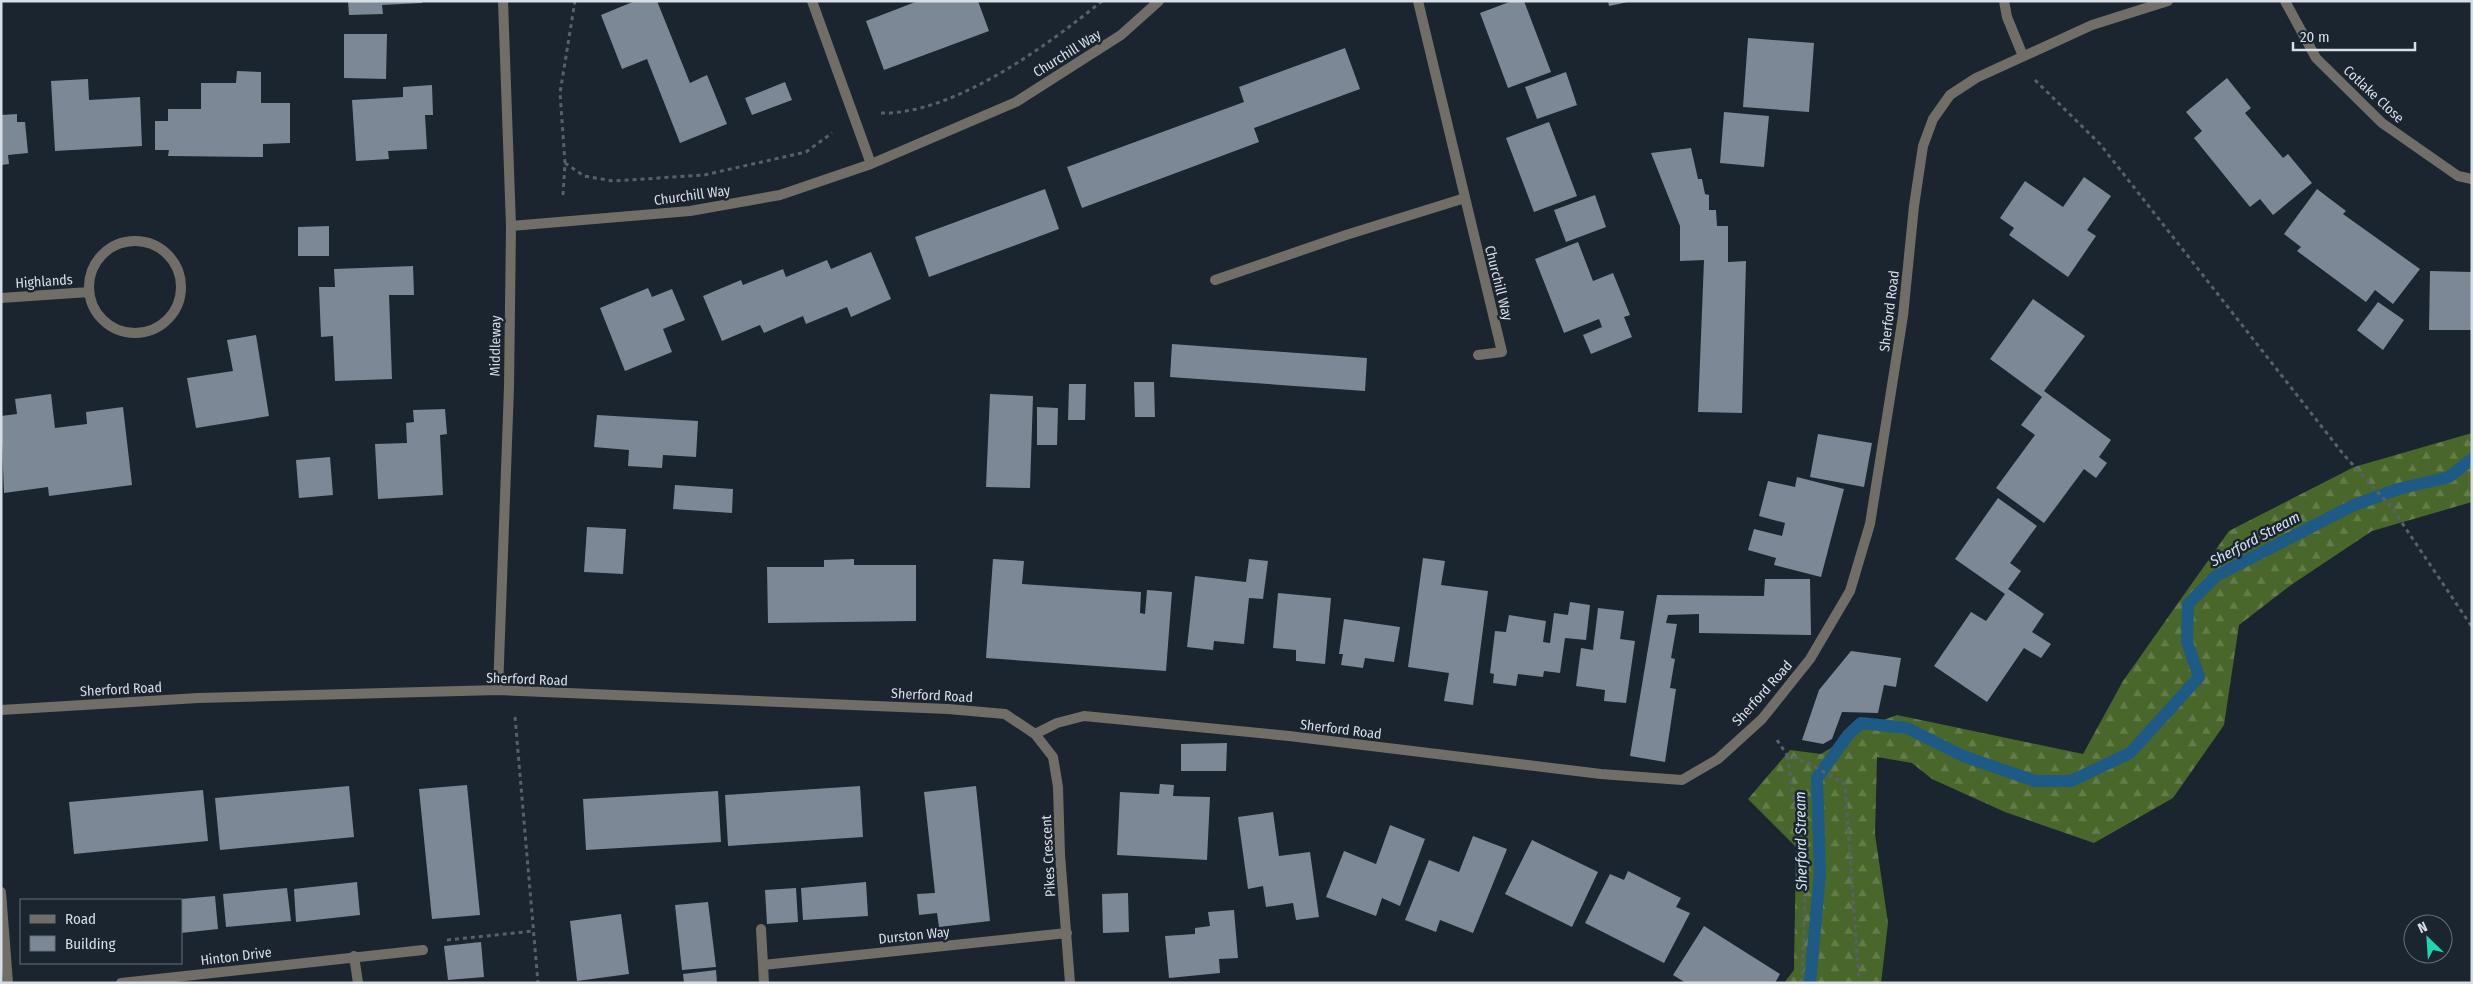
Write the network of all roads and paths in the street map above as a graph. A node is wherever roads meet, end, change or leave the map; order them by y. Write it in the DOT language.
graph roads {
  1 [pos="503,1"];
  2 [pos="575,1"];
  3 [pos="812,1"];
  4 [pos="1159,1"];
  5 [pos="1418,1"];
  6 [pos="2004,1"];
  7 [pos="2168,1"];
  8 [pos="2285,1"];
  9 [pos="2023,56"];
  10 [pos="871,164"];
  11 [pos="2472,179"];
  12 [pos="1465,198"];
  13 [pos="561,223"];
  14 [pos="511,226"];
  15 [pos="1215,280"];
  16 [pos="89,292"];
  17 [pos="1,298"];
  18 [pos="1478,355"];
  19 [pos="2472,627"];
  20 [pos="498,690"];
  21 [pos="514,691"];
  22 [pos="1,710"];
  23 [pos="1762,719"];
  24 [pos="1035,734"];
  25 [pos="1787,755"];
  26 [pos="1,892"];
  27 [pos="760,929"];
  28 [pos="534,931"];
  29 [pos="1067,933"];
  30 [pos="423,950"];
  31 [pos="354,956"];
  32 [pos="763,965"];
  33 [pos="8,983"];
  34 [pos="121,983"];
  35 [pos="358,983"];
  36 [pos="538,983"];
  37 [pos="764,983"];
  38 [pos="1070,983"];
  39 [pos="1799,983"];
  40 [pos="1859,983"];
  1 -- 14 [label="street, Middleway"];
  2 -- 13 [label="path"];
  3 -- 10 [label="street"];
  4 -- 10 [label="street, Churchill Way"];
  5 -- 12 [label="street, Churchill Way"];
  6 -- 9 [label="street"];
  7 -- 9 [label="street, Sherford Road"];
  8 -- 11 [label="street, Cotlake Close"];
  9 -- 19 [label="path"];
  9 -- 23 [label="street, Sherford Road"];
  10 -- 13 [label="street, Churchill Way"];
  12 -- 15 [label="street"];
  12 -- 18 [label="street, Churchill Way"];
  13 -- 14 [label="street, Churchill Way"];
  14 -- 20 [label="street, Middleway"];
  16 -- 16 [label="street, Highlands"];
  16 -- 17 [label="street, Highlands"];
  20 -- 21 [label="street, Sherford Road"];
  20 -- 22 [label="street, Sherford Road"];
  21 -- 24 [label="street, Sherford Road"];
  21 -- 28 [label="path"];
  23 -- 24 [label="street, Sherford Road"];
  23 -- 25 [label="path"];
  24 -- 29 [label="street, Pikes Crescent"];
  25 -- 39 [label="path"];
  25 -- 40 [label="path"];
  26 -- 33 [label="street"];
  27 -- 32 [label="street"];
  28 -- 30 [label="path"];
  28 -- 36 [label="path"];
  29 -- 32 [label="street, Durston Way"];
  29 -- 38 [label="street, Pikes Crescent"];
  30 -- 31 [label="street, Hinton Drive"];
  31 -- 34 [label="street, Hinton Drive"];
  31 -- 35 [label="street"];
  32 -- 37 [label="street"];
}
